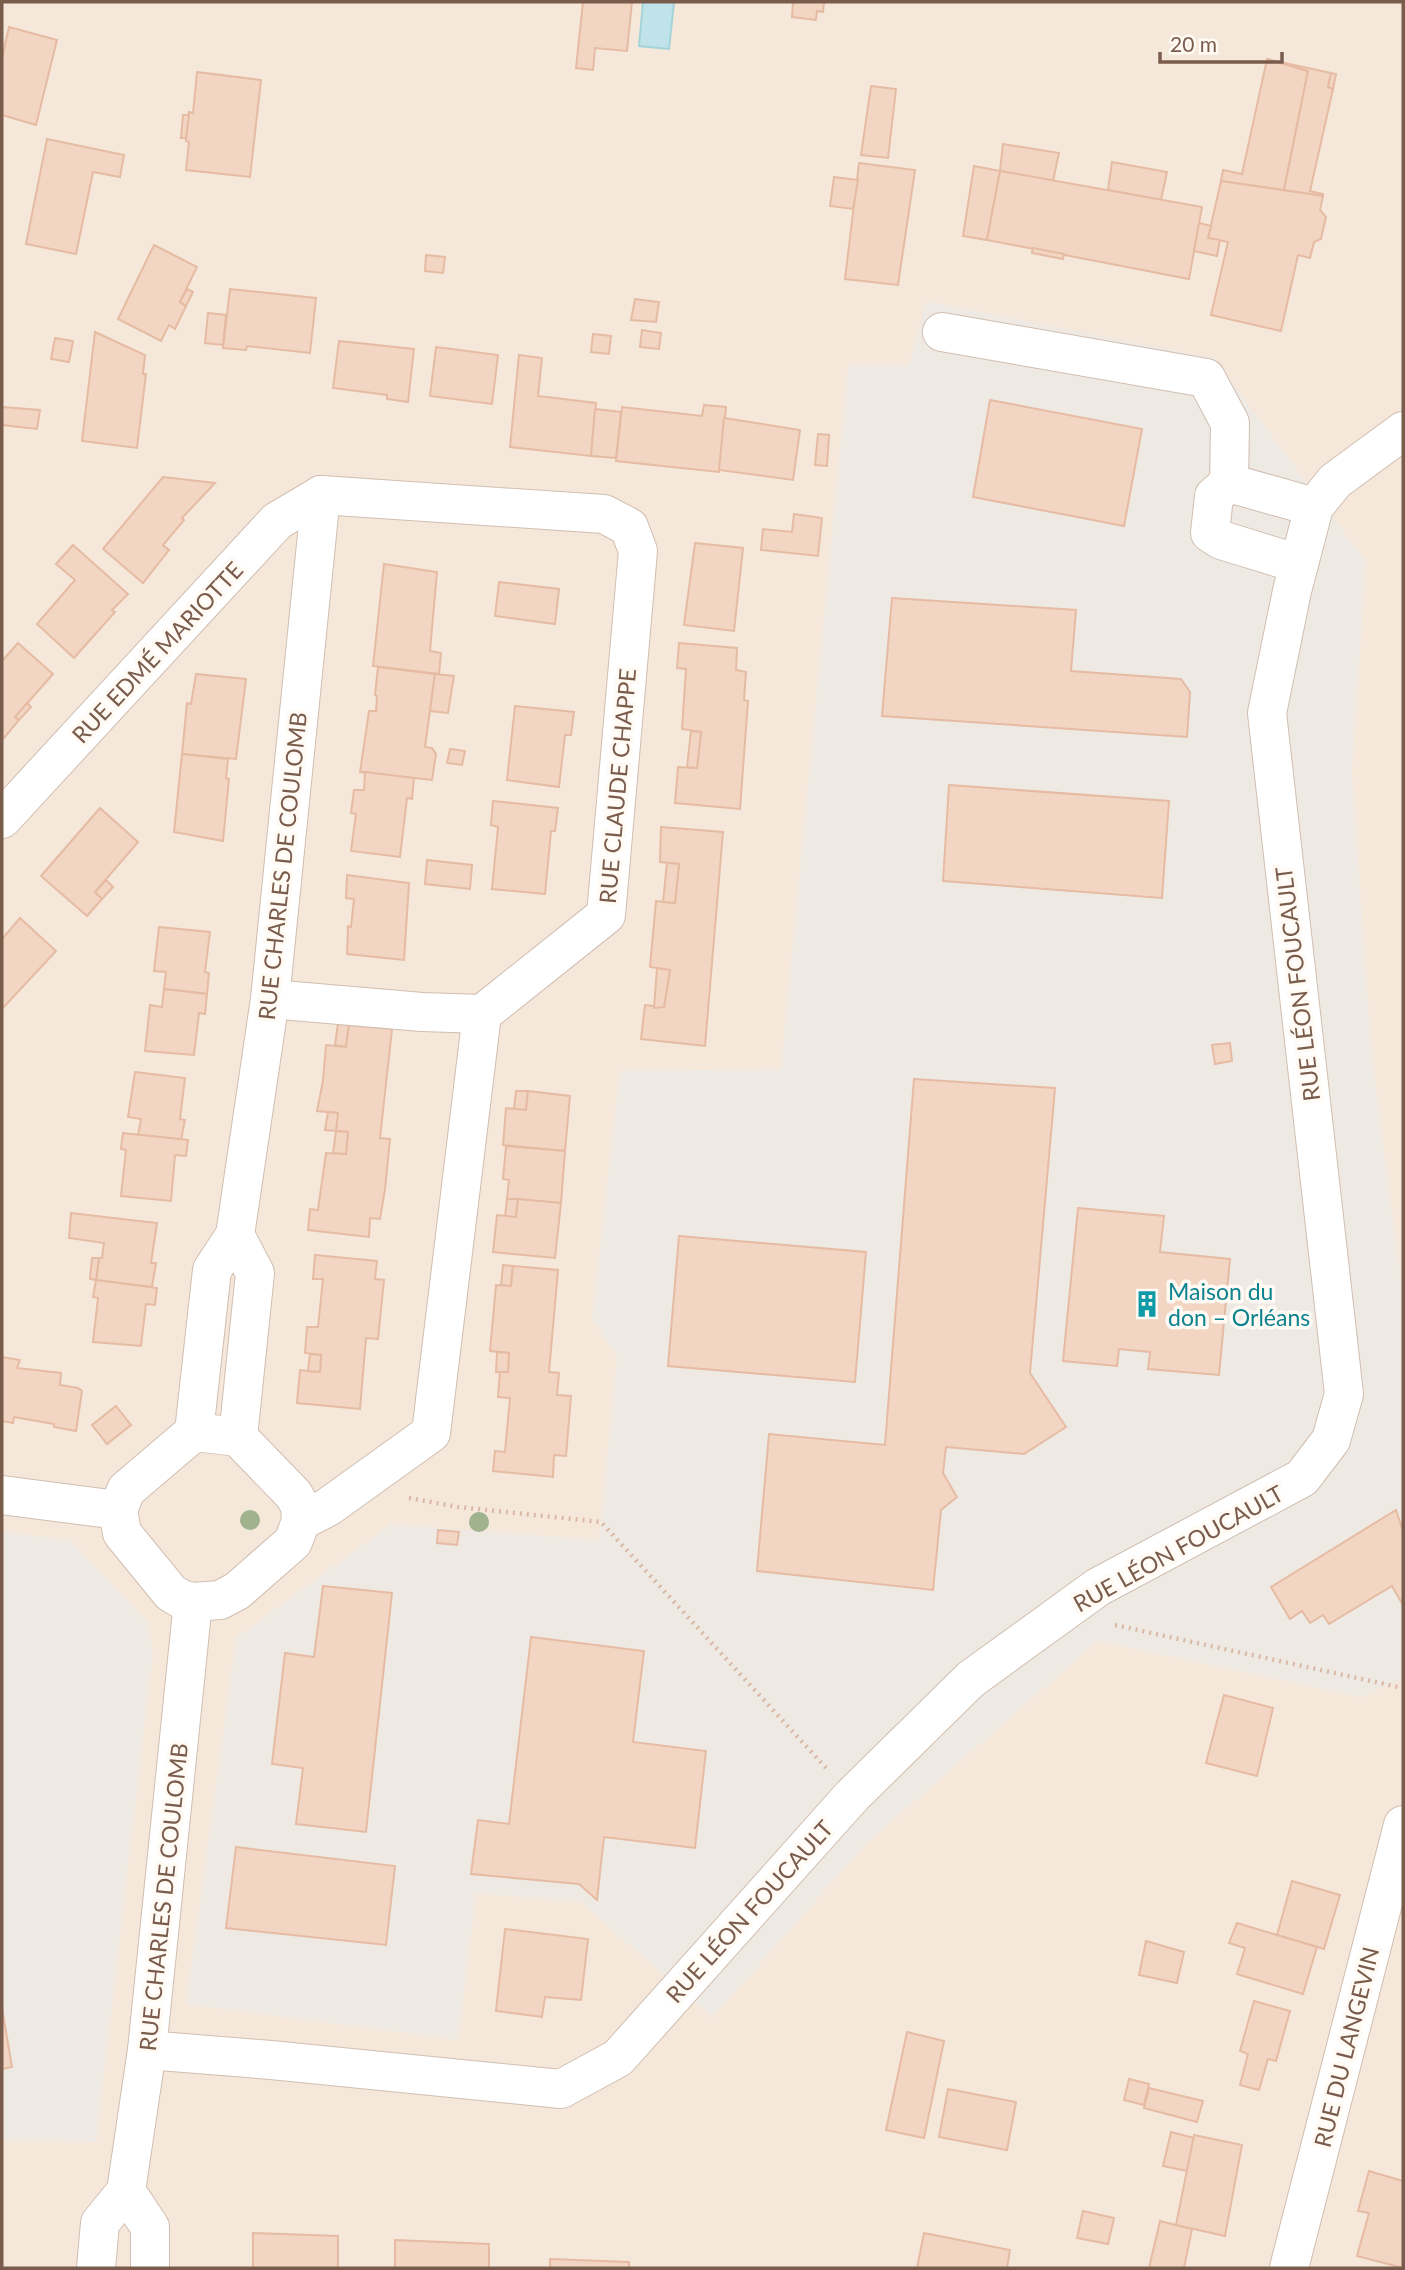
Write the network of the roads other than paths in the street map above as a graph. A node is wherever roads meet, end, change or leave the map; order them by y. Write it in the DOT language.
graph roads {
  1 [pos="942,332"];
  2 [pos="1403,430"];
  3 [pos="1229,483"];
  4 [pos="321,495"];
  5 [pos="1314,507"];
  6 [pos="1299,564"];
  7 [pos="2,819"];
  8 [pos="270,999"];
  9 [pos="482,1014"];
  10 [pos="235,1236"];
  11 [pos="194,1432"];
  12 [pos="239,1437"];
  13 [pos="2,1495"];
  14 [pos="118,1510"];
  15 [pos="301,1521"];
  16 [pos="193,1602"];
  17 [pos="1403,1825"];
  18 [pos="147,2050"];
  19 [pos="126,2191"];
  20 [pos="96,2268"];
  21 [pos="150,2268"];
  22 [pos="1289,2268"];
  1 -- 3 [label="street"];
  2 -- 5 [label="street, RUE LÉON FOUCAULT"];
  3 -- 5 [label="street"];
  3 -- 6 [label="street"];
  4 -- 7 [label="street, RUE EDMÉ MARIOTTE"];
  4 -- 8 [label="street, RUE CHARLES DE COULOMB"];
  4 -- 9 [label="street, RUE CLAUDE CHAPPE"];
  5 -- 6 [label="street, RUE LÉON FOUCAULT"];
  6 -- 18 [label="street, RUE LÉON FOUCAULT"];
  8 -- 9 [label="street"];
  8 -- 10 [label="street, RUE CHARLES DE COULOMB"];
  9 -- 15 [label="street"];
  10 -- 11 [label="street, RUE CHARLES DE COULOMB"];
  10 -- 12 [label="street"];
  11 -- 12 [label="street"];
  11 -- 14 [label="street"];
  12 -- 15 [label="street"];
  13 -- 14 [label="street"];
  14 -- 16 [label="street"];
  15 -- 16 [label="street"];
  16 -- 18 [label="street, RUE CHARLES DE COULOMB"];
  17 -- 22 [label="street, RUE DU LANGEVIN"];
  18 -- 19 [label="street, RUE CHARLES DE COULOMB"];
  19 -- 20 [label="street, RUE CHARLES DE COULOMB"];
  19 -- 21 [label="street"];
}
